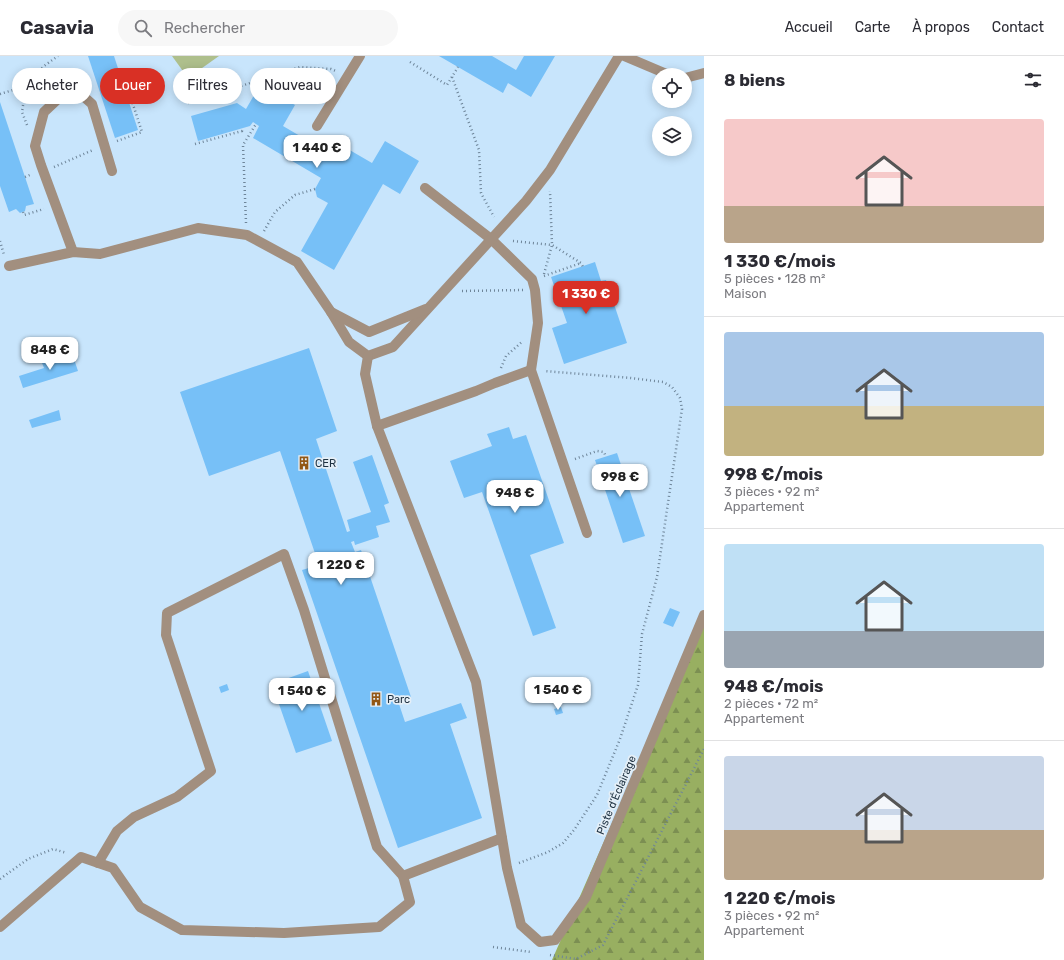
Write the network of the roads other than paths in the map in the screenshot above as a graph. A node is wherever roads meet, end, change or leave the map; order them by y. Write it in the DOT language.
graph roads {
  1 [pos="360,56"];
  2 [pos="618,56"];
  3 [pos="624,56"];
  4 [pos="652,68"];
  5 [pos="704,73"];
  6 [pos="692,76"];
  7 [pos="317,126"];
  8 [pos="112,172"];
  9 [pos="425,188"];
  10 [pos="491,239"];
  11 [pos="73,252"];
  12 [pos="8,266"];
  13 [pos="429,307"];
  14 [pos="331,312"];
  15 [pos="368,356"];
  16 [pos="530,370"];
  17 [pos="377,426"];
  18 [pos="587,533"];
  19 [pos="704,616"];
  20 [pos="502,838"];
  21 [pos="98,863"];
  22 [pos="403,876"];
  23 [pos="0,927"];
  1 -- 7 [label="lane"];
  2 -- 10 [label="lane"];
  3 -- 4 [label="lane"];
  5 -- 6 [label="lane"];
  8 -- 11 [label="lane"];
  9 -- 10 [label="lane"];
  10 -- 13 [label="lane"];
  10 -- 16 [label="lane"];
  11 -- 12 [label="lane"];
  11 -- 14 [label="lane"];
  13 -- 14 [label="lane"];
  13 -- 15 [label="lane"];
  14 -- 15 [label="lane"];
  15 -- 17 [label="lane"];
  16 -- 17 [label="lane"];
  16 -- 18 [label="lane"];
  17 -- 20 [label="lane"];
  19 -- 20 [label="lane, Piste d’Éclairage"];
  20 -- 22 [label="lane"];
  21 -- 22 [label="lane"];
  21 -- 22 [label="lane"];
  21 -- 23 [label="lane"];
}
